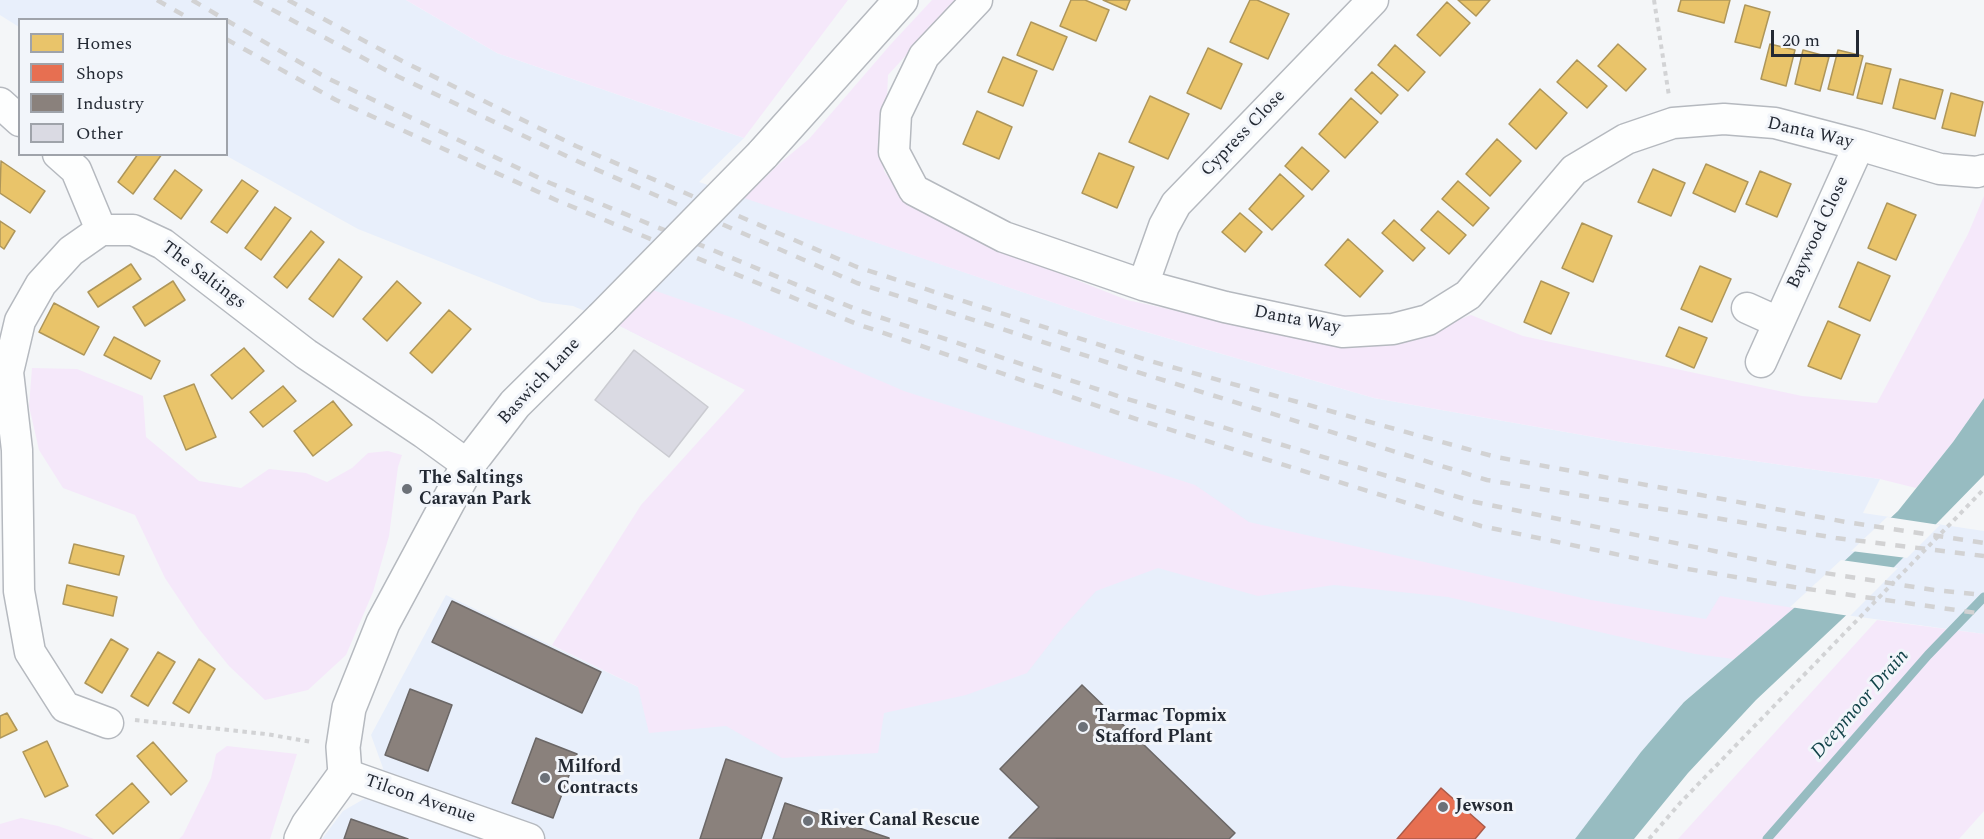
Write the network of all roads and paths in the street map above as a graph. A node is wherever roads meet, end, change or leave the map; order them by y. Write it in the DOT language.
graph roads {
  1 [pos="901,0"];
  2 [pos="977,0"];
  3 [pos="1373,0"];
  4 [pos="1654,0"];
  5 [pos="0,103"];
  6 [pos="18,119"];
  7 [pos="1673,123"];
  8 [pos="1859,145"];
  9 [pos="60,156"];
  10 [pos="1984,170"];
  11 [pos="100,230"];
  12 [pos="1143,285"];
  13 [pos="1747,308"];
  14 [pos="1778,322"];
  15 [pos="1761,362"];
  16 [pos="468,465"];
  17 [pos="1984,489"];
  18 [pos="108,723"];
  19 [pos="344,761"];
  20 [pos="301,839"];
  21 [pos="529,839"];
  22 [pos="1649,839"];
  1 -- 16 [label="street, Baswich Lane, bridge"];
  2 -- 12 [label="street, Danta Way"];
  3 -- 12 [label="street, Cypress Close"];
  4 -- 7 [label="path"];
  5 -- 6 [label="street"];
  7 -- 8 [label="street, Danta Way"];
  7 -- 12 [label="street, Danta Way"];
  8 -- 10 [label="street, Danta Way"];
  8 -- 14 [label="street, Baywood Close"];
  9 -- 11 [label="street"];
  11 -- 16 [label="street, The Saltings"];
  11 -- 18 [label="street"];
  13 -- 14 [label="street"];
  14 -- 15 [label="street, Baywood Close"];
  16 -- 19 [label="street, Baswich Lane"];
  17 -- 22 [label="path"];
  18 -- 19 [label="path"];
  19 -- 20 [label="street, Baswich Lane"];
  19 -- 21 [label="street, Tilcon Avenue"];
}
